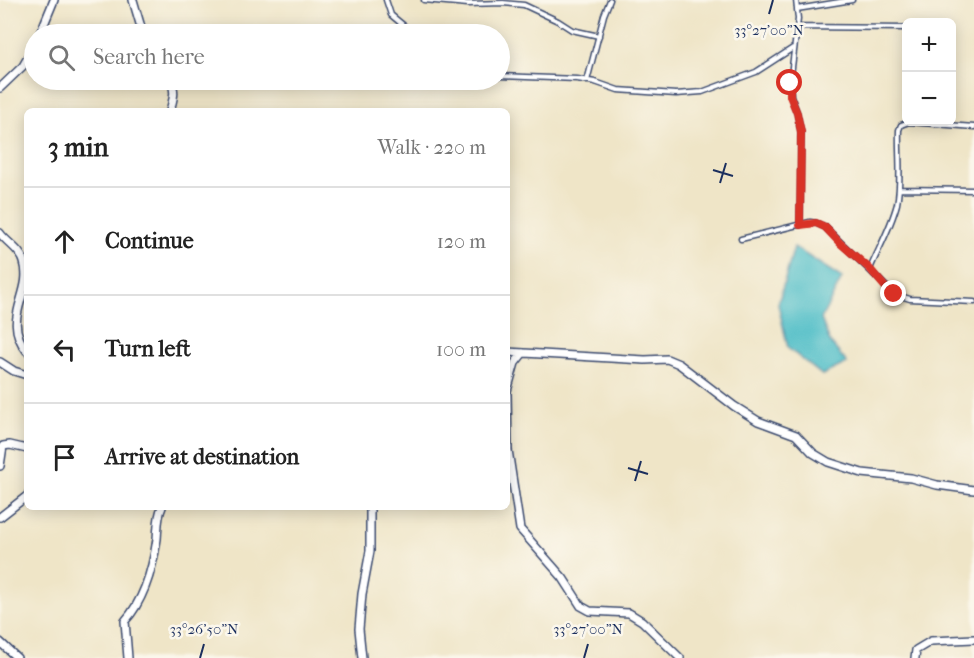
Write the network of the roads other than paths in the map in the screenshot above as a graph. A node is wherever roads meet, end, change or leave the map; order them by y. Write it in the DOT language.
graph roads {
  1 [pos="54,0"];
  2 [pos="133,0"];
  3 [pos="386,0"];
  4 [pos="424,0"];
  5 [pos="610,0"];
  6 [pos="796,0"];
  7 [pos="852,0"];
  8 [pos="797,9"];
  9 [pos="44,24"];
  10 [pos="140,24"];
  11 [pos="402,24"];
  12 [pos="797,27"];
  13 [pos="902,28"];
  14 [pos="598,36"];
  15 [pos="793,48"];
  16 [pos="24,64"];
  17 [pos="510,77"];
  18 [pos="587,81"];
  19 [pos="0,88"];
  20 [pos="174,90"];
  21 [pos="171,108"];
  22 [pos="974,127"];
  23 [pos="899,189"];
  24 [pos="974,190"];
  25 [pos="800,225"];
  26 [pos="0,233"];
  27 [pos="741,239"];
  28 [pos="24,259"];
  29 [pos="870,269"];
  30 [pos="24,277"];
  31 [pos="974,302"];
  32 [pos="24,348"];
  33 [pos="510,352"];
  34 [pos="523,353"];
  35 [pos="0,362"];
  36 [pos="24,374"];
  37 [pos="510,376"];
  38 [pos="24,448"];
  39 [pos="510,463"];
  40 [pos="0,466"];
  41 [pos="974,490"];
  42 [pos="24,498"];
  43 [pos="161,510"];
  44 [pos="370,510"];
  45 [pos="0,517"];
  46 [pos="974,639"];
  47 [pos="0,642"];
  48 [pos="17,658"];
  49 [pos="128,658"];
  50 [pos="362,658"];
  51 [pos="680,658"];
  52 [pos="915,658"];
  1 -- 9 [label="street"];
  2 -- 10 [label="street"];
  3 -- 11 [label="lane"];
  4 -- 14 [label="lane"];
  5 -- 14 [label="lane"];
  6 -- 8 [label="lane"];
  7 -- 8 [label="lane"];
  8 -- 12 [label="lane"];
  12 -- 13 [label="lane"];
  12 -- 15 [label="lane"];
  14 -- 18 [label="lane"];
  15 -- 18 [label="lane"];
  15 -- 25 [label="lane"];
  16 -- 19 [label="street"];
  17 -- 18 [label="lane"];
  20 -- 21 [label="street"];
  22 -- 23 [label="lane"];
  23 -- 24 [label="lane"];
  23 -- 29 [label="lane"];
  25 -- 27 [label="lane"];
  25 -- 29 [label="lane"];
  26 -- 28 [label="street"];
  29 -- 31 [label="lane"];
  30 -- 32 [label="street"];
  33 -- 34 [label="street"];
  34 -- 37 [label="street"];
  34 -- 41 [label="street"];
  35 -- 36 [label="street"];
  38 -- 40 [label="street"];
  39 -- 51 [label="street"];
  42 -- 45 [label="street"];
  43 -- 49 [label="street"];
  44 -- 50 [label="street"];
  46 -- 52 [label="street"];
  47 -- 48 [label="street"];
}
